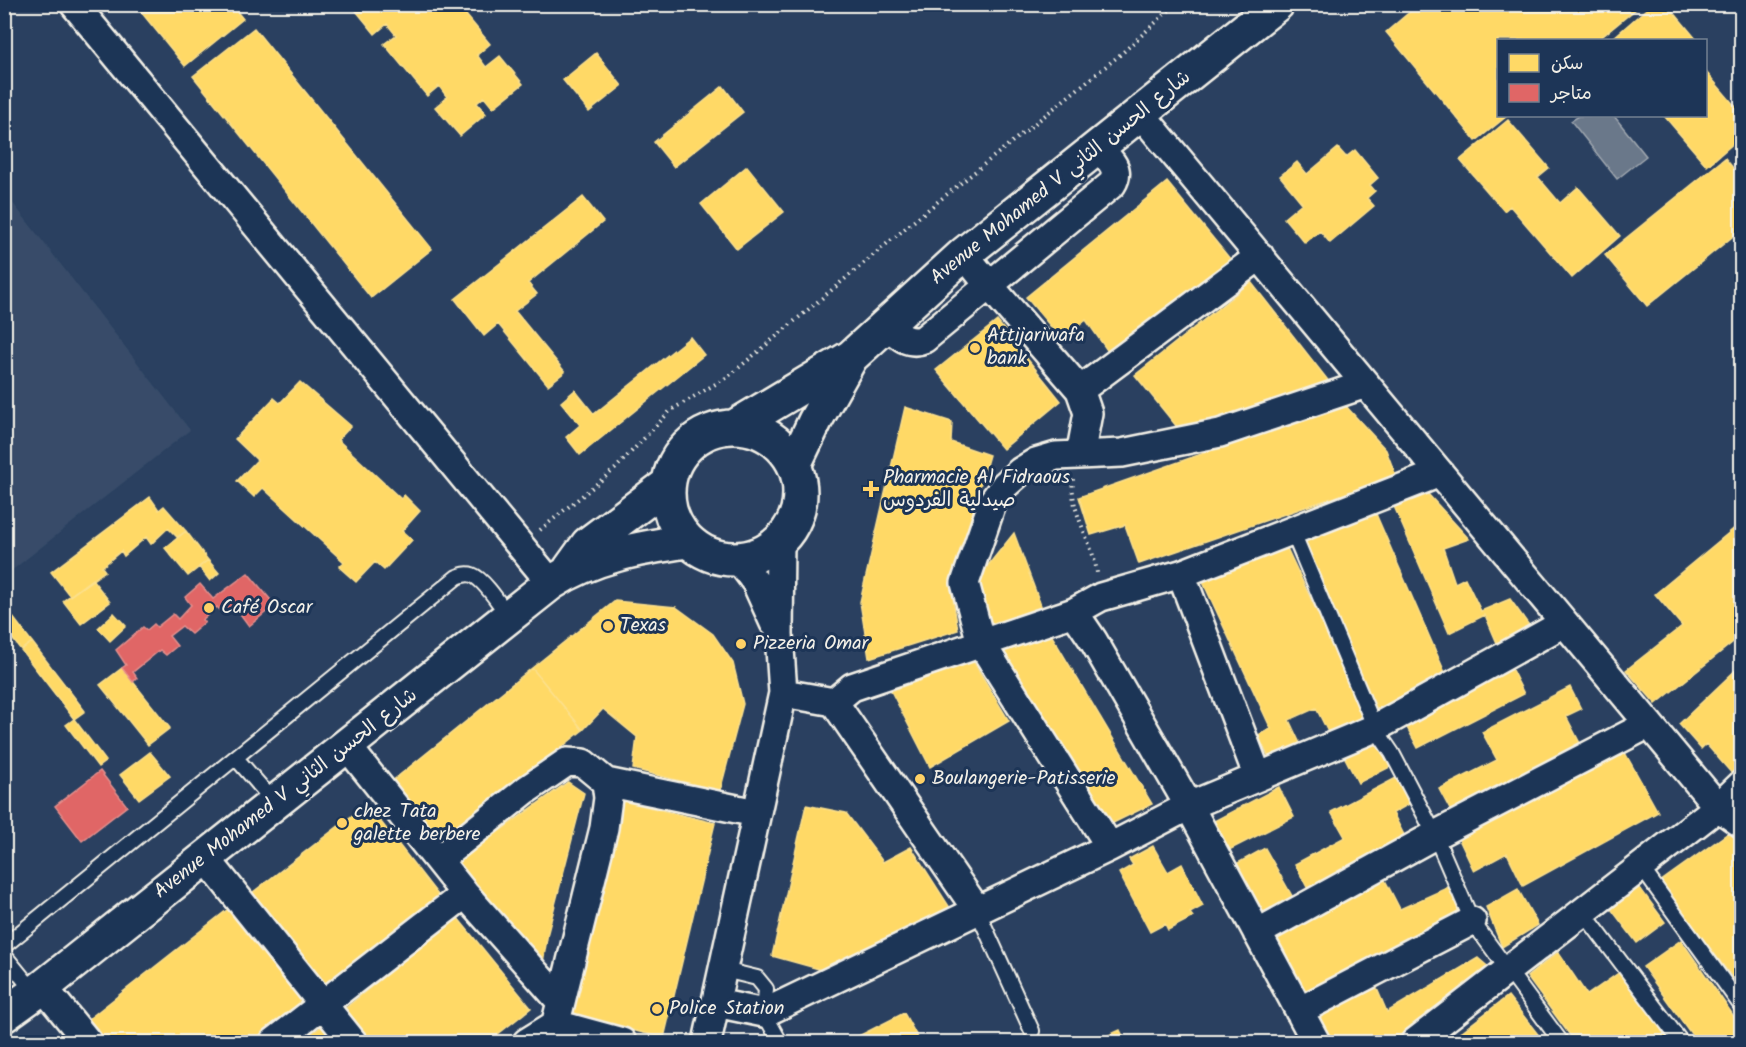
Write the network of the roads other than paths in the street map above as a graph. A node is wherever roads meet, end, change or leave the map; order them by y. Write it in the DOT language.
graph roads {
  1 [pos="74,4"];
  2 [pos="1277,4"];
  3 [pos="1140,113"];
  4 [pos="1097,147"];
  5 [pos="964,254"];
  6 [pos="1260,256"];
  7 [pos="988,284"];
  8 [pos="886,324"];
  9 [pos="851,357"];
  10 [pos="1366,384"];
  11 [pos="1080,390"];
  12 [pos="734,426"];
  13 [pos="1076,455"];
  14 [pos="794,465"];
  15 [pos="1440,473"];
  16 [pos="668,484"];
  17 [pos="1292,530"];
  18 [pos="688,541"];
  19 [pos="780,541"];
  20 [pos="738,559"];
  21 [pos="1181,574"];
  22 [pos="559,578"];
  23 [pos="1074,612"];
  24 [pos="509,617"];
  25 [pos="1564,623"];
  26 [pos="779,634"];
  27 [pos="981,643"];
  28 [pos="783,693"];
  29 [pos="834,702"];
  30 [pos="1649,724"];
  31 [pos="1375,728"];
  32 [pos="347,746"];
  33 [pos="236,758"];
  34 [pos="1258,777"];
  35 [pos="606,782"];
  36 [pos="1742,784"];
  37 [pos="275,803"];
  38 [pos="1189,806"];
  39 [pos="1718,807"];
  40 [pos="756,813"];
  41 [pos="1742,824"];
  42 [pos="1435,835"];
  43 [pos="1110,847"];
  44 [pos="205,857"];
  45 [pos="438,860"];
  46 [pos="1641,867"];
  47 [pos="465,894"];
  48 [pos="976,910"];
  49 [pos="1582,912"];
  50 [pos="1472,921"];
  51 [pos="1257,933"];
  52 [pos="4,946"];
  53 [pos="4,955"];
  54 [pos="724,970"];
  55 [pos="1507,971"];
  56 [pos="39,990"];
  57 [pos="716,1003"];
  58 [pos="322,1005"];
  59 [pos="1742,1007"];
  60 [pos="1299,1011"];
  61 [pos="764,1013"];
  62 [pos="4,1015"];
  63 [pos="556,1023"];
  64 [pos="1032,1031"];
  65 [pos="1422,1040"];
  66 [pos="88,1042"];
  67 [pos="274,1042"];
  68 [pos="353,1042"];
  69 [pos="526,1042"];
  70 [pos="622,1042"];
  71 [pos="707,1042"];
  72 [pos="780,1042"];
  73 [pos="1316,1042"];
  74 [pos="1561,1042"];
  75 [pos="1681,1042"];
  1 -- 22 [label="street"];
  2 -- 3 [label="main road, Avenue Mohamed V شارع الحسن الثاني"];
  3 -- 4 [label="main road, Avenue Mohamed V شارع الحسن الثاني"];
  3 -- 6 [label="street"];
  4 -- 5 [label="main road, Avenue Mohamed V شارع الحسن الثاني"];
  4 -- 7 [label="street"];
  5 -- 7 [label="street"];
  5 -- 8 [label="main road, Avenue Mohamed V شارع الحسن الثاني"];
  6 -- 10 [label="street"];
  6 -- 11 [label="street"];
  7 -- 8 [label="street"];
  7 -- 11 [label="street"];
  8 -- 9 [label="main road, Avenue Mohamed V شارع الحسن الثاني"];
  9 -- 12 [label="main road, Avenue Mohamed V شارع الحسن الثاني"];
  9 -- 14 [label="main road, Avenue Mohamed V شارع الحسن الثاني"];
  10 -- 13 [label="street"];
  10 -- 15 [label="street"];
  11 -- 13 [label="street"];
  12 -- 14 [label="main road, Avenue Mohamed V شارع الحسن الثاني"];
  12 -- 16 [label="main road, Avenue Mohamed V شارع الحسن الثاني"];
  13 -- 27 [label="street"];
  14 -- 19 [label="main road, Avenue Mohamed V شارع الحسن الثاني"];
  15 -- 17 [label="street"];
  15 -- 25 [label="street"];
  16 -- 18 [label="main road, Avenue Mohamed V شارع الحسن الثاني"];
  16 -- 22 [label="main road, Avenue Mohamed V شارع الحسن الثاني"];
  17 -- 21 [label="street"];
  17 -- 31 [label="lane"];
  18 -- 20 [label="main road, Avenue Mohamed V شارع الحسن الثاني"];
  18 -- 22 [label="main road, Avenue Mohamed V شارع الحسن الثاني"];
  19 -- 20 [label="main road, Avenue Mohamed V شارع الحسن الثاني"];
  19 -- 26 [label="street"];
  20 -- 26 [label="street"];
  21 -- 23 [label="street"];
  21 -- 34 [label="street"];
  22 -- 24 [label="main road, Avenue Mohamed V شارع الحسن الثاني"];
  23 -- 27 [label="street"];
  23 -- 38 [label="street"];
  24 -- 32 [label="main road, Avenue Mohamed V شارع الحسن الثاني"];
  24 -- 33 [label="lane"];
  25 -- 30 [label="street"];
  25 -- 31 [label="street"];
  26 -- 28 [label="street"];
  27 -- 29 [label="street"];
  27 -- 43 [label="street"];
  28 -- 29 [label="street"];
  28 -- 40 [label="street"];
  29 -- 48 [label="street"];
  30 -- 39 [label="street"];
  30 -- 42 [label="street"];
  31 -- 34 [label="street"];
  31 -- 42 [label="lane"];
  32 -- 37 [label="main road, Avenue Mohamed V شارع الحسن الثاني"];
  32 -- 45 [label="street"];
  33 -- 37 [label="lane"];
  33 -- 52 [label="lane"];
  34 -- 38 [label="street"];
  35 -- 40 [label="street"];
  35 -- 45 [label="street"];
  35 -- 63 [label="street"];
  36 -- 39 [label="street"];
  37 -- 44 [label="main road, Avenue Mohamed V شارع الحسن الثاني"];
  38 -- 43 [label="street"];
  38 -- 51 [label="street"];
  39 -- 41 [label="street"];
  39 -- 46 [label="street"];
  40 -- 54 [label="street"];
  42 -- 50 [label="lane"];
  42 -- 51 [label="street"];
  43 -- 48 [label="street"];
  44 -- 56 [label="main road, Avenue Mohamed V شارع الحسن الثاني"];
  44 -- 58 [label="street"];
  45 -- 47 [label="street"];
  46 -- 49 [label="street"];
  46 -- 59 [label="lane"];
  47 -- 58 [label="street"];
  47 -- 63 [label="street"];
  48 -- 61 [label="street"];
  48 -- 64 [label="lane"];
  49 -- 55 [label="street"];
  49 -- 75 [label="lane"];
  50 -- 55 [label="lane"];
  50 -- 60 [label="street"];
  51 -- 60 [label="street"];
  53 -- 56 [label="lane"];
  54 -- 57 [label="street"];
  54 -- 61 [label="lane"];
  55 -- 65 [label="street"];
  55 -- 74 [label="lane"];
  56 -- 62 [label="main road, Avenue Mohamed V شارع الحسن الثاني"];
  56 -- 66 [label="street"];
  57 -- 61 [label="street"];
  57 -- 71 [label="street"];
  58 -- 67 [label="street"];
  58 -- 68 [label="street"];
  60 -- 73 [label="street"];
  61 -- 72 [label="lane"];
  63 -- 69 [label="street"];
  63 -- 70 [label="street"];
}
